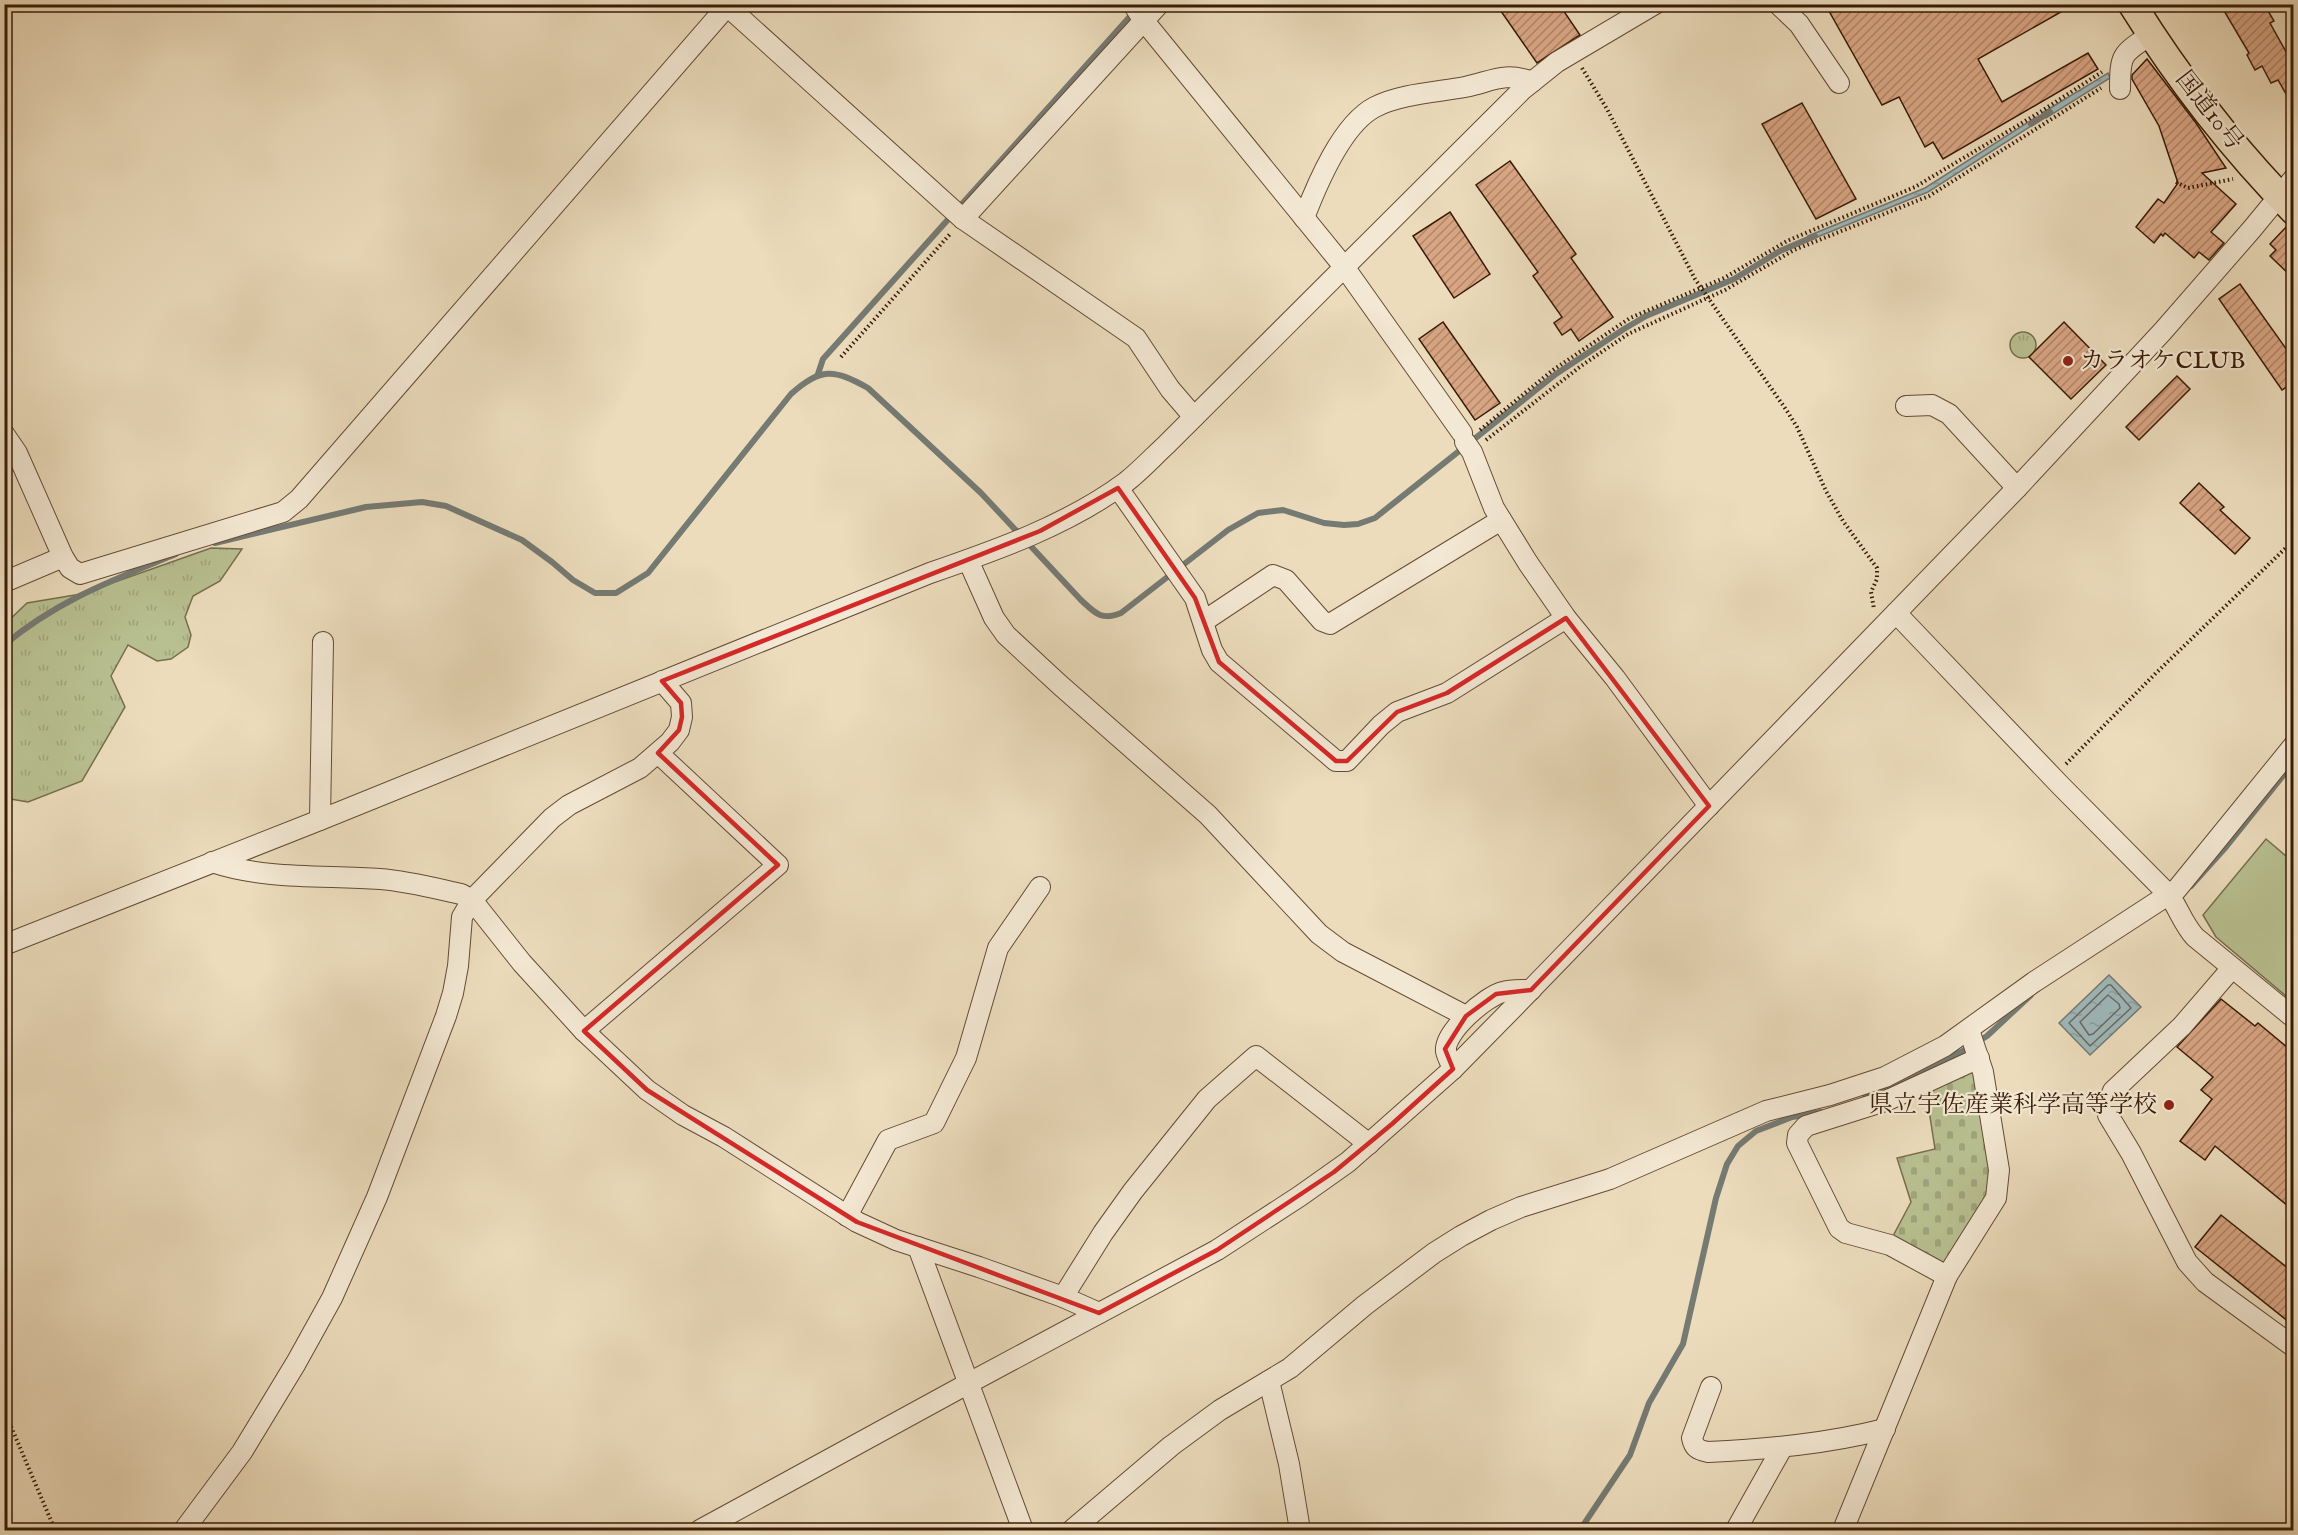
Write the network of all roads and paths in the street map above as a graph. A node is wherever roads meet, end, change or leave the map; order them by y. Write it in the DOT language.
graph roads {
  1 [pos="1133,4"];
  2 [pos="1159,4"];
  3 [pos="1655,4"];
  4 [pos="1778,4"];
  5 [pos="2132,4"];
  6 [pos="727,5"];
  7 [pos="1144,21"];
  8 [pos="2152,33"];
  9 [pos="1573,52"];
  10 [pos="2120,75"];
  11 [pos="1532,82"];
  12 [pos="1839,83"];
  13 [pos="2239,178"];
  14 [pos="2176,182"];
  15 [pos="2289,195"];
  16 [pos="1304,218"];
  17 [pos="963,219"];
  18 [pos="1345,268"];
  19 [pos="1701,287"];
  20 [pos="1707,297"];
  21 [pos="841,357"];
  22 [pos="1906,406"];
  23 [pos="1194,417"];
  24 [pos="4,434"];
  25 [pos="1466,442"];
  26 [pos="1118,488"];
  27 [pos="2017,488"];
  28 [pos="1501,520"];
  29 [pos="2294,540"];
  30 [pos="63,557"];
  31 [pos="968,560"];
  32 [pos="4,582"];
  33 [pos="1566,618"];
  34 [pos="1890,618"];
  35 [pos="1204,621"];
  36 [pos="323,642"];
  37 [pos="662,681"];
  38 [pos="2294,745"];
  39 [pos="658,753"];
  40 [pos="2053,778"];
  41 [pos="1709,806"];
  42 [pos="320,820"];
  43 [pos="212,862"];
  44 [pos="1040,887"];
  45 [pos="2169,895"];
  46 [pos="472,900"];
  47 [pos="4,945"];
  48 [pos="2232,968"];
  49 [pos="1531,990"];
  50 [pos="1467,1016"];
  51 [pos="2294,1018"];
  52 [pos="1969,1030"];
  53 [pos="584,1031"];
  54 [pos="1979,1058"];
  55 [pos="1453,1069"];
  56 [pos="1370,1144"];
  57 [pos="847,1216"];
  58 [pos="918,1248"];
  59 [pos="1947,1276"];
  60 [pos="1063,1297"];
  61 [pos="1099,1313"];
  62 [pos="2294,1347"];
  63 [pos="1269,1382"];
  64 [pos="969,1383"];
  65 [pos="1711,1388"];
  66 [pos="4,1410"];
  67 [pos="1885,1429"];
  68 [pos="1782,1448"];
  69 [pos="55,1530"];
  70 [pos="184,1530"];
  71 [pos="700,1530"];
  72 [pos="1023,1530"];
  73 [pos="1072,1530"];
  74 [pos="1300,1530"];
  75 [pos="1736,1530"];
  76 [pos="1843,1530"];
  1 -- 7 [label="street"];
  2 -- 7 [label="street"];
  3 -- 9 [label="street"];
  4 -- 12 [label="street"];
  5 -- 8 [label="highway, 国道10号"];
  6 -- 17 [label="street"];
  6 -- 30 [label="street"];
  7 -- 16 [label="street"];
  7 -- 17 [label="street"];
  8 -- 10 [label="street"];
  8 -- 15 [label="highway, 国道10号"];
  9 -- 11 [label="street"];
  9 -- 19 [label="path"];
  10 -- 19 [label="path"];
  10 -- 20 [label="path"];
  11 -- 16 [label="street"];
  11 -- 18 [label="street"];
  13 -- 14 [label="path"];
  15 -- 27 [label="street"];
  16 -- 18 [label="street"];
  17 -- 21 [label="path"];
  17 -- 23 [label="street"];
  18 -- 23 [label="street"];
  18 -- 25 [label="street"];
  19 -- 20 [label="path"];
  19 -- 25 [label="path"];
  20 -- 25 [label="path"];
  20 -- 34 [label="path"];
  22 -- 27 [label="street"];
  23 -- 26 [label="street"];
  24 -- 30 [label="street"];
  25 -- 28 [label="street"];
  26 -- 31 [label="street"];
  26 -- 35 [label="street"];
  27 -- 34 [label="street"];
  28 -- 33 [label="street"];
  28 -- 35 [label="street"];
  29 -- 40 [label="path"];
  30 -- 32 [label="street"];
  31 -- 37 [label="street"];
  31 -- 50 [label="street"];
  33 -- 35 [label="street"];
  33 -- 41 [label="street"];
  34 -- 40 [label="street"];
  34 -- 41 [label="street"];
  36 -- 42 [label="street"];
  37 -- 39 [label="street"];
  37 -- 42 [label="street"];
  38 -- 45 [label="street"];
  39 -- 46 [label="street"];
  39 -- 53 [label="street"];
  40 -- 45 [label="street"];
  41 -- 49 [label="street"];
  42 -- 43 [label="street"];
  43 -- 46 [label="street"];
  43 -- 47 [label="street"];
  44 -- 57 [label="street"];
  45 -- 48 [label="street"];
  45 -- 52 [label="street"];
  46 -- 53 [label="street"];
  46 -- 70 [label="street"];
  48 -- 51 [label="street"];
  48 -- 62 [label="street"];
  49 -- 50 [label="street"];
  49 -- 55 [label="street"];
  50 -- 55 [label="street"];
  52 -- 54 [label="street"];
  52 -- 63 [label="street"];
  53 -- 57 [label="street"];
  54 -- 59 [label="street"];
  54 -- 59 [label="street"];
  55 -- 56 [label="street"];
  56 -- 60 [label="street"];
  56 -- 61 [label="street"];
  57 -- 58 [label="street"];
  58 -- 60 [label="street"];
  58 -- 64 [label="street"];
  59 -- 67 [label="street"];
  60 -- 61 [label="street"];
  61 -- 64 [label="street"];
  63 -- 73 [label="street"];
  63 -- 74 [label="street"];
  64 -- 71 [label="street"];
  64 -- 72 [label="street"];
  65 -- 68 [label="street"];
  66 -- 69 [label="path"];
  67 -- 68 [label="street"];
  67 -- 76 [label="street"];
  68 -- 75 [label="street"];
}
